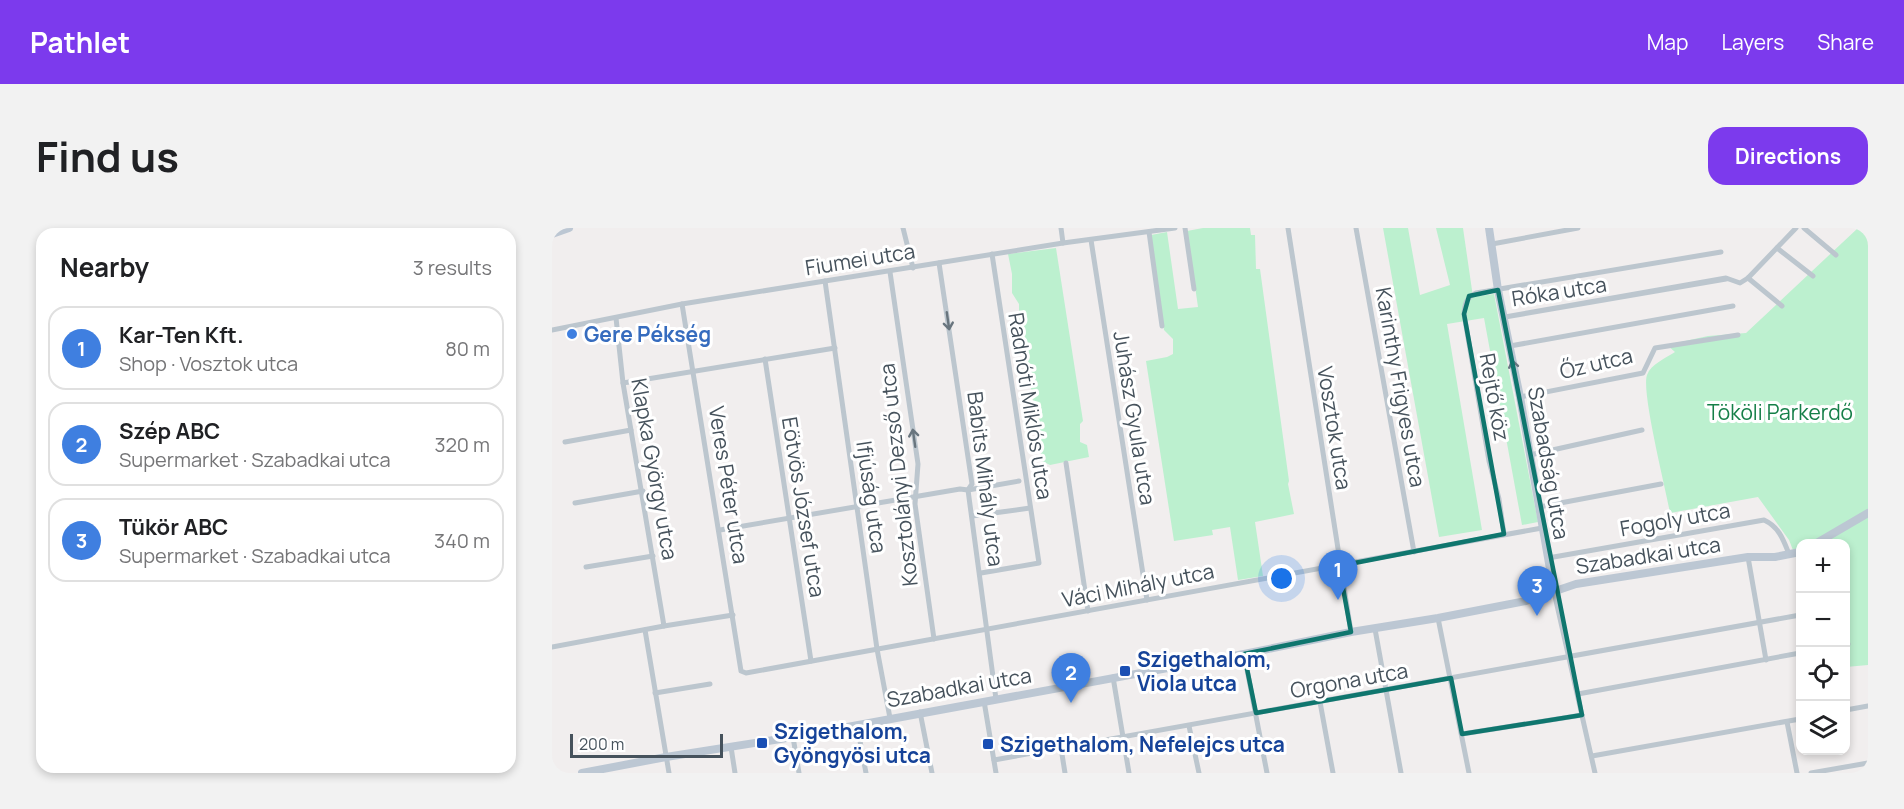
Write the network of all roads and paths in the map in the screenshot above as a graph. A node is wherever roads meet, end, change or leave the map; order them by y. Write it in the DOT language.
graph roads {
  1 [pos="569,228"];
  2 [pos="903,228"];
  3 [pos="1061,228"];
  4 [pos="1175,228"];
  5 [pos="1185,228"];
  6 [pos="1288,228"];
  7 [pos="1356,228"];
  8 [pos="1489,228"];
  9 [pos="1578,228"];
  10 [pos="1796,228"];
  11 [pos="1804,228"];
  12 [pos="1149,232"];
  13 [pos="552,234"];
  14 [pos="1091,240"];
  15 [pos="1063,243"];
  16 [pos="1491,244"];
  17 [pos="1777,248"];
  18 [pos="1721,252"];
  19 [pos="992,254"];
  20 [pos="1836,255"];
  21 [pos="939,263"];
  22 [pos="913,268"];
  23 [pos="890,272"];
  24 [pos="1813,276"];
  25 [pos="1748,278"];
  26 [pos="825,281"];
  27 [pos="1194,289"];
  28 [pos="1498,290"];
  29 [pos="682,304"];
  30 [pos="1732,306"];
  31 [pos="1782,306"];
  32 [pos="615,318"];
  33 [pos="1505,318"];
  34 [pos="1162,326"];
  35 [pos="552,330"];
  36 [pos="1738,335"];
  37 [pos="1510,346"];
  38 [pos="835,348"];
  39 [pos="765,359"];
  40 [pos="694,371"];
  41 [pos="623,383"];
  42 [pos="1520,397"];
  43 [pos="631,430"];
  44 [pos="1642,430"];
  45 [pos="565,442"];
  46 [pos="1530,455"];
  47 [pos="1066,463"];
  48 [pos="1019,481"];
  49 [pos="1661,484"];
  50 [pos="968,490"];
  51 [pos="643,491"];
  52 [pos="917,496"];
  53 [pos="575,503"];
  54 [pos="857,507"];
  55 [pos="1539,507"];
  56 [pos="1030,508"];
  57 [pos="1868,513"];
  58 [pos="972,516"];
  59 [pos="789,519"];
  60 [pos="1542,528"];
  61 [pos="720,530"];
  62 [pos="1504,534"];
  63 [pos="1822,539"];
  64 [pos="1414,552"];
  65 [pos="1796,553"];
  66 [pos="1789,554"];
  67 [pos="653,556"];
  68 [pos="1748,557"];
  69 [pos="1548,558"];
  70 [pos="1339,566"];
  71 [pos="586,567"];
  72 [pos="981,573"];
  73 [pos="1554,592"];
  74 [pos="1147,600"];
  75 [pos="1088,611"];
  76 [pos="733,615"];
  77 [pos="1796,616"];
  78 [pos="1438,618"];
  79 [pos="1760,622"];
  80 [pos="664,626"];
  81 [pos="1375,629"];
  82 [pos="645,630"];
  83 [pos="988,630"];
  84 [pos="1351,632"];
  85 [pos="934,639"];
  86 [pos="552,647"];
  87 [pos="877,649"];
  88 [pos="1244,654"];
  89 [pos="1796,654"];
  90 [pos="1569,657"];
  91 [pos="1766,660"];
  92 [pos="811,661"];
  93 [pos="741,671"];
  94 [pos="1113,677"];
  95 [pos="1451,678"];
  96 [pos="710,684"];
  97 [pos="1386,690"];
  98 [pos="656,693"];
  99 [pos="1578,694"];
  100 [pos="996,699"];
  101 [pos="984,701"];
  102 [pos="1320,702"];
  103 [pos="1868,706"];
  104 [pos="1850,709"];
  105 [pos="920,712"];
  106 [pos="1256,713"];
  107 [pos="1582,715"];
  108 [pos="890,718"];
  109 [pos="1796,720"];
  110 [pos="1787,722"];
  111 [pos="857,725"];
  112 [pos="1189,726"];
  113 [pos="1462,734"];
  114 [pos="793,737"];
  115 [pos="1123,737"];
  116 [pos="731,747"];
  117 [pos="1061,748"];
  118 [pos="1592,756"];
  119 [pos="666,757"];
  120 [pos="994,760"];
  121 [pos="1868,763"];
  122 [pos="602,771"];
  123 [pos="582,773"];
  124 [pos="669,773"];
  125 [pos="735,773"];
  126 [pos="800,773"];
  127 [pos="866,773"];
  128 [pos="932,773"];
  129 [pos="996,773"];
  130 [pos="1065,773"];
  131 [pos="1129,773"];
  132 [pos="1199,773"];
  133 [pos="1267,773"];
  134 [pos="1333,773"];
  135 [pos="1401,773"];
  136 [pos="1469,773"];
  137 [pos="1594,773"];
  138 [pos="1797,773"];
  139 [pos="1811,773"];
  1 -- 13 [label="street"];
  2 -- 22 [label="street"];
  3 -- 15 [label="street"];
  4 -- 12 [label="street, Fiumei utca"];
  5 -- 27 [label="street"];
  6 -- 70 [label="street, Vosztok utca"];
  7 -- 64 [label="street, Karinthy Frigyes utca"];
  8 -- 16 [label="street, Szabadság utca"];
  9 -- 16 [label="street"];
  10 -- 17 [label="street"];
  11 -- 20 [label="street"];
  12 -- 14 [label="street, Fiumei utca"];
  12 -- 34 [label="street"];
  14 -- 15 [label="street, Fiumei utca"];
  14 -- 74 [label="street, Juhász Gyula utca"];
  15 -- 19 [label="street, Fiumei utca"];
  16 -- 28 [label="street, Szabadság utca"];
  17 -- 24 [label="street"];
  17 -- 25 [label="street"];
  18 -- 28 [label="street"];
  19 -- 21 [label="street, Fiumei utca"];
  19 -- 56 [label="street, Radnóti Miklós utca"];
  21 -- 22 [label="street, Fiumei utca"];
  21 -- 50 [label="street, Babits Mihály utca, one-way"];
  22 -- 23 [label="street, Fiumei utca"];
  23 -- 26 [label="street, Fiumei utca"];
  52 -- 23 [label="street, Kosztolányi Dezső utca, one-way"];
  25 -- 31 [label="street"];
  25 -- 33 [label="street, Róka utca"];
  26 -- 29 [label="street, Fiumei utca"];
  26 -- 38 [label="street, Ifjúság utca"];
  28 -- 33 [label="street, Szabadság utca"];
  28 -- 62 [label="street, Rejtő köz"];
  29 -- 32 [label="street, Fiumei utca"];
  29 -- 40 [label="street, Veres Péter utca"];
  30 -- 37 [label="street"];
  32 -- 35 [label="street, Fiumei utca"];
  32 -- 41 [label="street, Klapka György utca"];
  33 -- 37 [label="street, Szabadság utca"];
  36 -- 42 [label="street, Őz utca"];
  42 -- 37 [label="street, Szabadság utca, one-way"];
  38 -- 39 [label="street"];
  38 -- 54 [label="street, Ifjúság utca"];
  39 -- 40 [label="street"];
  39 -- 59 [label="street, Eötvös József utca"];
  40 -- 41 [label="street"];
  40 -- 61 [label="street, Veres Péter utca"];
  41 -- 43 [label="street, Klapka György utca"];
  42 -- 46 [label="street, Szabadság utca"];
  43 -- 45 [label="street"];
  43 -- 51 [label="street, Klapka György utca"];
  44 -- 46 [label="street"];
  46 -- 55 [label="street, Szabadság utca"];
  47 -- 75 [label="street"];
  48 -- 50 [label="street"];
  49 -- 55 [label="street"];
  50 -- 52 [label="street"];
  50 -- 58 [label="street, Babits Mihály utca"];
  51 -- 53 [label="street"];
  51 -- 67 [label="street, Klapka György utca"];
  52 -- 54 [label="street"];
  52 -- 85 [label="street, Kosztolányi Dezső utca"];
  54 -- 59 [label="street"];
  54 -- 87 [label="street, Ifjúság utca"];
  55 -- 60 [label="street, Szabadság utca"];
  56 -- 58 [label="street"];
  56 -- 72 [label="street, Radnóti Miklós utca"];
  57 -- 63 [label="street"];
  58 -- 72 [label="street, Babits Mihály utca"];
  59 -- 61 [label="street"];
  59 -- 92 [label="street, Eötvös József utca"];
  60 -- 62 [label="street, Váci Mihály utca"];
  60 -- 69 [label="street, Szabadság utca"];
  61 -- 76 [label="street, Veres Péter utca"];
  62 -- 64 [label="street, Váci Mihály utca"];
  64 -- 70 [label="street, Váci Mihály utca"];
  65 -- 66 [label="street, Szabadkai utca"];
  66 -- 68 [label="street, Szabadkai utca"];
  66 -- 69 [label="street, Fogoly utca"];
  67 -- 71 [label="street"];
  67 -- 80 [label="street, Klapka György utca"];
  68 -- 73 [label="street, Szabadkai utca"];
  68 -- 79 [label="street"];
  69 -- 73 [label="street, Szabadság utca"];
  70 -- 74 [label="street, Váci Mihály utca"];
  70 -- 84 [label="street, Vosztok utca"];
  72 -- 83 [label="street, Babits Mihály utca"];
  73 -- 78 [label="street, Szabadkai utca"];
  73 -- 90 [label="street, Szabadság utca"];
  74 -- 75 [label="street, Váci Mihály utca"];
  75 -- 83 [label="street, Váci Mihály utca"];
  76 -- 80 [label="street"];
  76 -- 93 [label="street, Veres Péter utca"];
  77 -- 79 [label="street, Orgona utca"];
  78 -- 81 [label="street, Szabadkai utca"];
  78 -- 95 [label="street"];
  79 -- 90 [label="street, Orgona utca"];
  79 -- 91 [label="street"];
  80 -- 82 [label="street"];
  81 -- 84 [label="street, Szabadkai utca"];
  81 -- 97 [label="street"];
  82 -- 86 [label="street"];
  82 -- 98 [label="street"];
  83 -- 85 [label="street, Váci Mihály utca"];
  83 -- 100 [label="street, Babits Mihály utca"];
  84 -- 88 [label="street, Szabadkai utca"];
  85 -- 87 [label="street, Váci Mihály utca"];
  87 -- 92 [label="street, Váci Mihály utca"];
  87 -- 108 [label="street, Ifjúság utca"];
  88 -- 94 [label="street, Szabadkai utca"];
  88 -- 106 [label="street"];
  89 -- 91 [label="street"];
  90 -- 95 [label="street, Orgona utca"];
  90 -- 99 [label="street, Szabadság utca"];
  91 -- 99 [label="street"];
  92 -- 93 [label="street, Váci Mihály utca"];
  94 -- 100 [label="street, Szabadkai utca"];
  94 -- 115 [label="street"];
  95 -- 97 [label="street, Orgona utca"];
  95 -- 113 [label="street"];
  96 -- 98 [label="street"];
  97 -- 102 [label="street, Orgona utca"];
  97 -- 135 [label="street"];
  98 -- 119 [label="street"];
  99 -- 107 [label="street, Szabadság utca"];
  100 -- 101 [label="street, Szabadkai utca"];
  101 -- 105 [label="street, Szabadkai utca"];
  101 -- 120 [label="street"];
  102 -- 106 [label="street, Orgona utca"];
  102 -- 134 [label="street"];
  103 -- 104 [label="street"];
  105 -- 108 [label="street, Szabadkai utca"];
  105 -- 128 [label="street"];
  106 -- 112 [label="street, Orgona utca"];
  106 -- 133 [label="street"];
  107 -- 113 [label="street"];
  107 -- 118 [label="street, Szabadság utca"];
  108 -- 111 [label="street, Szabadkai utca"];
  109 -- 110 [label="street"];
  110 -- 118 [label="street"];
  110 -- 138 [label="street"];
  111 -- 114 [label="street, Szabadkai utca"];
  111 -- 127 [label="street"];
  112 -- 115 [label="street, Orgona utca"];
  112 -- 132 [label="street"];
  113 -- 136 [label="street"];
  114 -- 116 [label="street, Szabadkai utca"];
  114 -- 126 [label="street"];
  115 -- 117 [label="street, Orgona utca"];
  115 -- 131 [label="street"];
  116 -- 119 [label="street, Szabadkai utca"];
  116 -- 125 [label="street"];
  117 -- 120 [label="street, Orgona utca"];
  117 -- 130 [label="street"];
  118 -- 137 [label="street, Szabadság utca"];
  119 -- 122 [label="street, Szabadkai utca"];
  119 -- 124 [label="street"];
  120 -- 129 [label="street"];
  121 -- 139 [label="street"];
  122 -- 123 [label="street, Szabadkai utca"];
}
